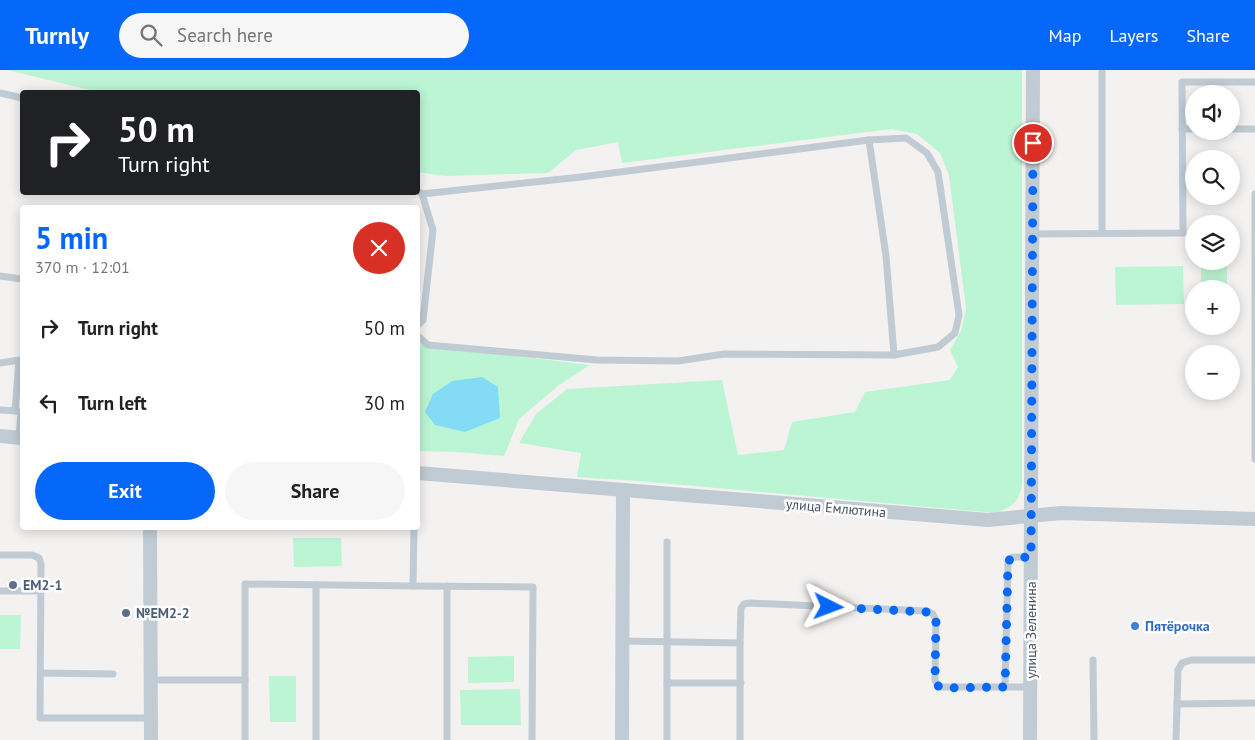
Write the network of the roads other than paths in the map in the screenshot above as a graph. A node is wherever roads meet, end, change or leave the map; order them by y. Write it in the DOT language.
graph roads {
  1 [pos="1033,70"];
  2 [pos="1102,70"];
  3 [pos="1255,82"];
  4 [pos="0,94"];
  5 [pos="20,98"];
  6 [pos="1182,129"];
  7 [pos="1240,129"];
  8 [pos="1255,129"];
  9 [pos="869,140"];
  10 [pos="420,193"];
  11 [pos="1255,194"];
  12 [pos="1102,233"];
  13 [pos="1032,234"];
  14 [pos="0,276"];
  15 [pos="20,279"];
  16 [pos="420,322"];
  17 [pos="420,338"];
  18 [pos="894,355"];
  19 [pos="0,363"];
  20 [pos="1255,382"];
  21 [pos="0,410"];
  22 [pos="20,412"];
  23 [pos="0,436"];
  24 [pos="20,438"];
  25 [pos="1255,459"];
  26 [pos="420,473"];
  27 [pos="623,490"];
  28 [pos="1032,516"];
  29 [pos="1255,519"];
  30 [pos="150,530"];
  31 [pos="414,530"];
  32 [pos="667,542"];
  33 [pos="0,555"];
  34 [pos="1031,557"];
  35 [pos="316,585"];
  36 [pos="413,586"];
  37 [pos="447,586"];
  38 [pos="0,591"];
  39 [pos="40,591"];
  40 [pos="622,641"];
  41 [pos="667,642"];
  42 [pos="740,643"];
  43 [pos="1093,660"];
  44 [pos="1255,660"];
  45 [pos="40,674"];
  46 [pos="112,674"];
  47 [pos="151,680"];
  48 [pos="245,680"];
  49 [pos="667,683"];
  50 [pos="740,683"];
  51 [pos="1005,687"];
  52 [pos="1030,687"];
  53 [pos="1255,703"];
  54 [pos="1177,704"];
  55 [pos="151,718"];
  56 [pos="151,740"];
  57 [pos="245,740"];
  58 [pos="316,740"];
  59 [pos="447,740"];
  60 [pos="532,740"];
  61 [pos="622,740"];
  62 [pos="667,740"];
  63 [pos="740,740"];
  64 [pos="1030,740"];
  65 [pos="1094,740"];
  66 [pos="1176,740"];
  1 -- 13 [label="street, улица Зеленина"];
  2 -- 12 [label="lane"];
  3 -- 6 [label="lane"];
  4 -- 5 [label="lane"];
  6 -- 12 [label="lane"];
  7 -- 8 [label="lane"];
  9 -- 10 [label="lane"];
  9 -- 18 [label="lane"];
  9 -- 18 [label="lane"];
  10 -- 16 [label="lane"];
  11 -- 20 [label="lane"];
  12 -- 13 [label="lane"];
  13 -- 28 [label="street, улица Зеленина"];
  14 -- 15 [label="lane"];
  17 -- 18 [label="lane"];
  19 -- 22 [label="lane"];
  20 -- 25 [label="lane"];
  21 -- 22 [label="lane"];
  23 -- 24 [label="street"];
  26 -- 27 [label="street, улица Емлютина"];
  27 -- 28 [label="street, улица Емлютина"];
  27 -- 40 [label="street"];
  28 -- 29 [label="street, улица Емлютина"];
  28 -- 34 [label="street, улица Зеленина"];
  30 -- 47 [label="street"];
  31 -- 36 [label="lane"];
  32 -- 41 [label="lane"];
  33 -- 39 [label="lane"];
  34 -- 51 [label="lane"];
  34 -- 52 [label="street, улица Зеленина"];
  35 -- 36 [label="lane"];
  35 -- 48 [label="lane"];
  35 -- 58 [label="lane"];
  36 -- 37 [label="lane"];
  37 -- 59 [label="lane"];
  37 -- 60 [label="lane"];
  38 -- 39 [label="lane"];
  39 -- 45 [label="lane"];
  40 -- 41 [label="lane"];
  40 -- 61 [label="street"];
  41 -- 42 [label="lane"];
  41 -- 49 [label="lane"];
  42 -- 50 [label="lane"];
  42 -- 51 [label="lane"];
  43 -- 65 [label="lane"];
  44 -- 54 [label="lane"];
  45 -- 46 [label="lane"];
  45 -- 55 [label="lane"];
  47 -- 48 [label="lane"];
  47 -- 55 [label="street"];
  48 -- 57 [label="lane"];
  49 -- 50 [label="lane"];
  49 -- 62 [label="lane"];
  50 -- 63 [label="lane"];
  51 -- 52 [label="lane"];
  52 -- 64 [label="street, улица Зеленина"];
  53 -- 54 [label="lane"];
  54 -- 66 [label="lane"];
  55 -- 56 [label="street"];
}
